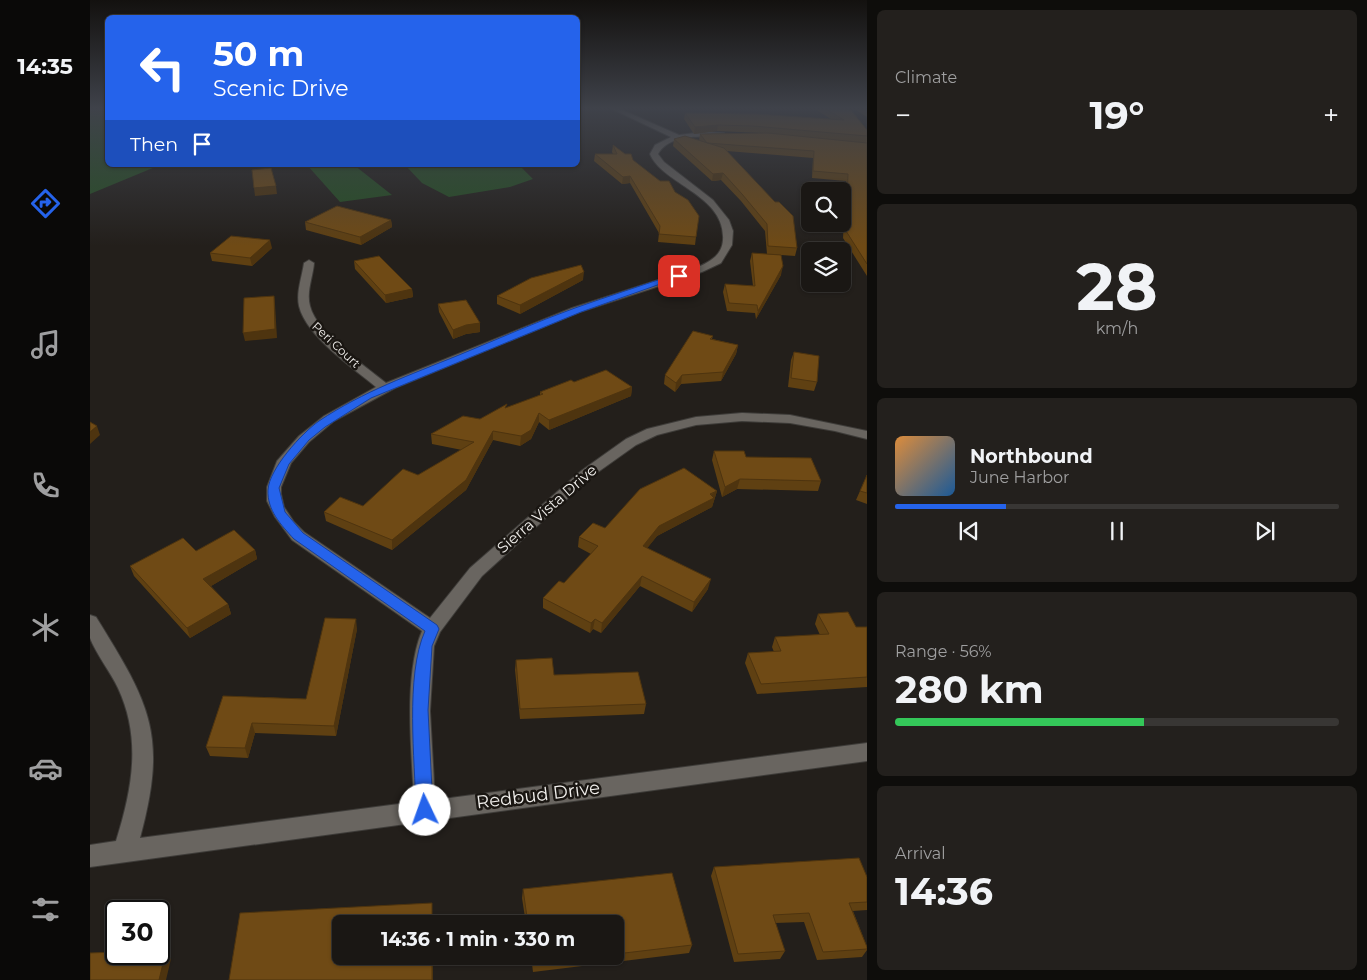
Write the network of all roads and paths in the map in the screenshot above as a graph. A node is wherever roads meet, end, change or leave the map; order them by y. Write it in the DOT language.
graph roads {
  1 [pos="654,155"];
  2 [pos="309,263"];
  3 [pos="385,388"];
  4 [pos="867,435"];
  5 [pos="90,622"];
  6 [pos="432,629"];
  7 [pos="867,752"];
  8 [pos="425,810"];
  9 [pos="126,851"];
  10 [pos="90,856"];
  1 -- 3 [label="street"];
  2 -- 3 [label="street, Peri Court"];
  3 -- 6 [label="street"];
  4 -- 6 [label="street, Sierra Vista Drive"];
  5 -- 9 [label="street"];
  6 -- 8 [label="street, Sierra Vista Drive"];
  7 -- 8 [label="street, Redbud Drive"];
  8 -- 9 [label="street, Redbud Drive"];
  9 -- 10 [label="street, Redbud Drive"];
}
